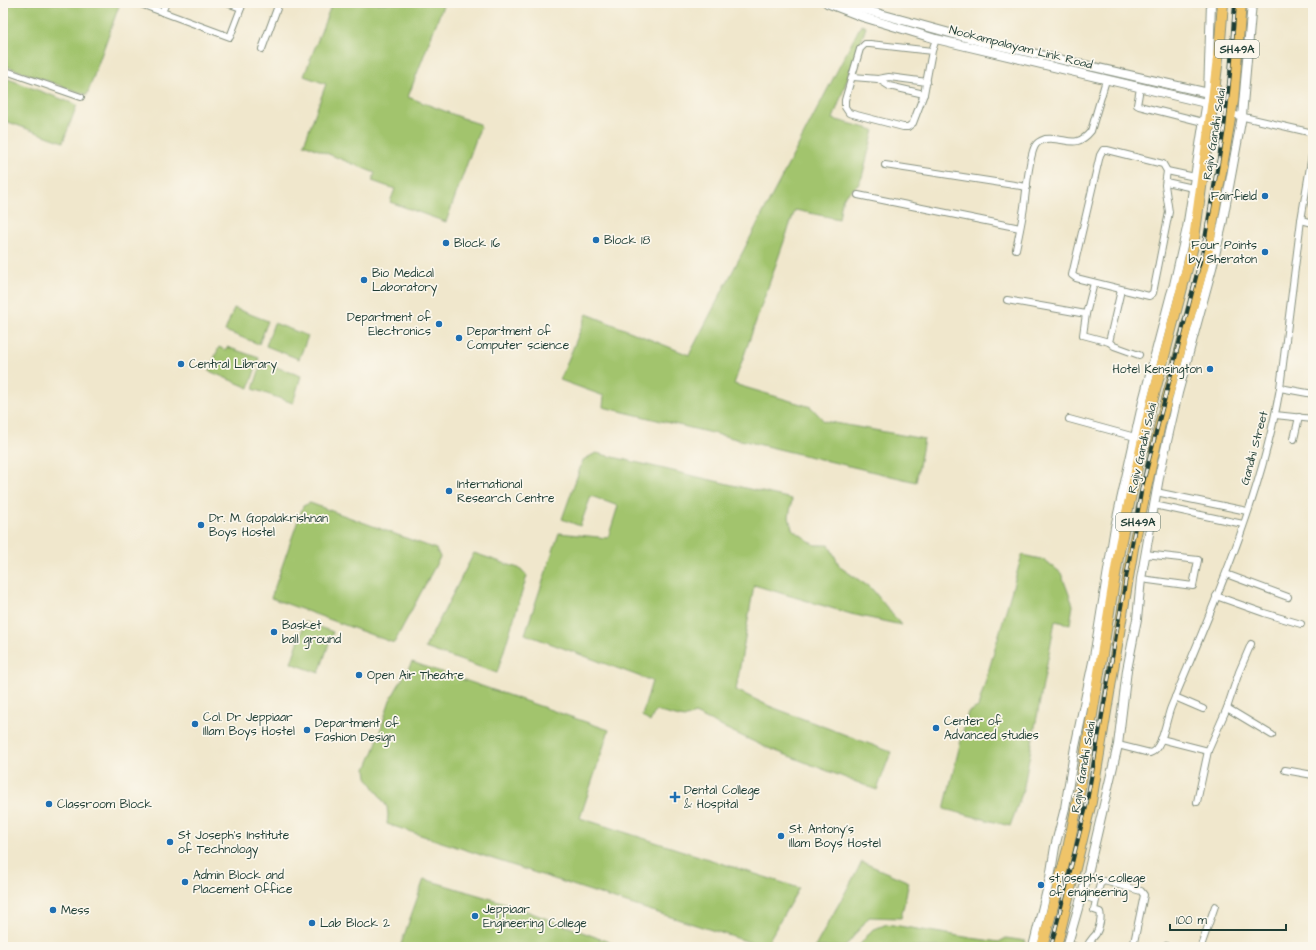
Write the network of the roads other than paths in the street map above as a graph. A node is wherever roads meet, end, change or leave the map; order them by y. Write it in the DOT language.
graph roads {
  1 [pos="138,3"];
  2 [pos="166,3"];
  3 [pos="227,3"];
  4 [pos="279,3"];
  5 [pos="827,3"];
  6 [pos="845,3"];
  7 [pos="1211,3"];
  8 [pos="1223,3"];
  9 [pos="1241,3"];
  10 [pos="1252,3"];
  11 [pos="242,6"];
  12 [pos="162,12"];
  13 [pos="936,39"];
  14 [pos="262,49"];
  15 [pos="932,50"];
  16 [pos="3,70"];
  17 [pos="853,77"];
  18 [pos="878,79"];
  19 [pos="1106,80"];
  20 [pos="927,82"];
  21 [pos="1140,88"];
  22 [pos="924,94"];
  23 [pos="81,98"];
  24 [pos="1210,99"];
  25 [pos="1231,114"];
  26 [pos="1242,116"];
  27 [pos="1204,122"];
  28 [pos="1313,133"];
  29 [pos="1313,149"];
  30 [pos="885,164"];
  31 [pos="1167,171"];
  32 [pos="1195,177"];
  33 [pos="1166,182"];
  34 [pos="1027,187"];
  35 [pos="1193,188"];
  36 [pos="858,195"];
  37 [pos="1301,220"];
  38 [pos="1313,223"];
  39 [pos="1020,228"];
  40 [pos="1016,249"];
  41 [pos="1094,282"];
  42 [pos="1121,290"];
  43 [pos="1007,300"];
  44 [pos="1086,314"];
  45 [pos="1109,342"];
  46 [pos="1139,355"];
  47 [pos="1280,388"];
  48 [pos="1313,394"];
  49 [pos="1275,415"];
  50 [pos="1299,418"];
  51 [pos="1069,419"];
  52 [pos="1313,419"];
  53 [pos="1135,437"];
  54 [pos="1294,439"];
  55 [pos="1156,492"];
  56 [pos="1154,505"];
  57 [pos="1247,511"];
  58 [pos="1243,524"];
  59 [pos="1145,554"];
  60 [pos="1226,574"];
  61 [pos="1141,579"];
  62 [pos="1216,596"];
  63 [pos="1288,597"];
  64 [pos="1301,624"];
  65 [pos="1251,644"];
  66 [pos="1175,697"];
  67 [pos="1227,708"];
  68 [pos="1203,709"];
  69 [pos="1272,735"];
  70 [pos="1161,739"];
  71 [pos="1118,745"];
  72 [pos="1208,751"];
  73 [pos="1284,770"];
  74 [pos="1313,775"];
  75 [pos="1197,802"];
  76 [pos="1082,896"];
  77 [pos="1096,900"];
  78 [pos="1215,906"];
  79 [pos="1048,926"];
  80 [pos="1060,930"];
  81 [pos="1068,945"];
  82 [pos="1033,947"];
  83 [pos="1042,947"];
  84 [pos="1056,947"];
  85 [pos="1078,947"];
  86 [pos="1087,947"];
  87 [pos="1133,947"];
  88 [pos="1202,947"];
  1 -- 12 [label="street"];
  2 -- 12 [label="street"];
  3 -- 11 [label="street"];
  4 -- 14 [label="street"];
  5 -- 13 [label="street, Nookampalayam Link Road"];
  6 -- 24 [label="street, Nookampalayam Link Road"];
  7 -- 24 [label="street"];
  8 -- 24 [label="main road, Rajiv Gandhi Salai / SH49A"];
  9 -- 25 [label="main road, Rajiv Gandhi Salai / SH49A"];
  10 -- 26 [label="street"];
  11 -- 12 [label="street"];
  13 -- 15 [label="street"];
  13 -- 19 [label="street, Nookampalayam Link Road"];
  15 -- 17 [label="street"];
  15 -- 20 [label="street"];
  16 -- 23 [label="street"];
  17 -- 18 [label="street"];
  17 -- 22 [label="street"];
  18 -- 20 [label="street"];
  18 -- 22 [label="street"];
  19 -- 21 [label="street, Nookampalayam Link Road"];
  19 -- 34 [label="street"];
  20 -- 22 [label="street"];
  21 -- 24 [label="street, Nookampalayam Link Road"];
  21 -- 27 [label="street"];
  24 -- 27 [label="street"];
  24 -- 79 [label="main road, Rajiv Gandhi Salai / SH49A"];
  25 -- 26 [label="street"];
  25 -- 80 [label="main road, Rajiv Gandhi Salai / SH49A"];
  26 -- 28 [label="street"];
  26 -- 55 [label="street"];
  27 -- 32 [label="street"];
  29 -- 37 [label="street, Gandhi Street"];
  30 -- 34 [label="street"];
  31 -- 32 [label="street"];
  31 -- 33 [label="street"];
  31 -- 41 [label="street"];
  32 -- 35 [label="street"];
  33 -- 35 [label="street"];
  33 -- 42 [label="street"];
  34 -- 39 [label="street"];
  35 -- 53 [label="street"];
  36 -- 39 [label="street"];
  37 -- 38 [label="street"];
  37 -- 47 [label="street, Gandhi Street"];
  39 -- 40 [label="street"];
  41 -- 42 [label="street"];
  41 -- 44 [label="street"];
  42 -- 45 [label="street"];
  43 -- 44 [label="street"];
  44 -- 45 [label="street"];
  45 -- 46 [label="street"];
  47 -- 48 [label="street"];
  47 -- 49 [label="street, Gandhi Street"];
  49 -- 50 [label="street"];
  49 -- 57 [label="street, Gandhi Street"];
  50 -- 52 [label="street"];
  50 -- 54 [label="street"];
  51 -- 53 [label="street"];
  53 -- 82 [label="street"];
  55 -- 56 [label="street"];
  55 -- 57 [label="street"];
  56 -- 58 [label="street"];
  56 -- 59 [label="street"];
  57 -- 58 [label="street, Gandhi Street"];
  58 -- 60 [label="street, Gandhi Street"];
  59 -- 61 [label="street"];
  59 -- 61 [label="street"];
  60 -- 62 [label="street, Gandhi Street"];
  60 -- 63 [label="street"];
  61 -- 71 [label="street"];
  62 -- 64 [label="street"];
  62 -- 66 [label="street, Gandhi Street"];
  65 -- 67 [label="street"];
  66 -- 68 [label="street"];
  66 -- 70 [label="street, Gandhi Street"];
  67 -- 69 [label="street"];
  67 -- 72 [label="street"];
  70 -- 71 [label="street"];
  70 -- 72 [label="street"];
  71 -- 76 [label="street"];
  72 -- 75 [label="street"];
  73 -- 74 [label="street"];
  76 -- 77 [label="street"];
  76 -- 81 [label="street"];
  77 -- 86 [label="street"];
  77 -- 87 [label="street"];
  78 -- 88 [label="street"];
  79 -- 80 [label="main road"];
  79 -- 83 [label="main road, Rajiv Gandhi Salai / SH49A"];
  80 -- 84 [label="main road, Rajiv Gandhi Salai / SH49A"];
  81 -- 85 [label="street"];
}
